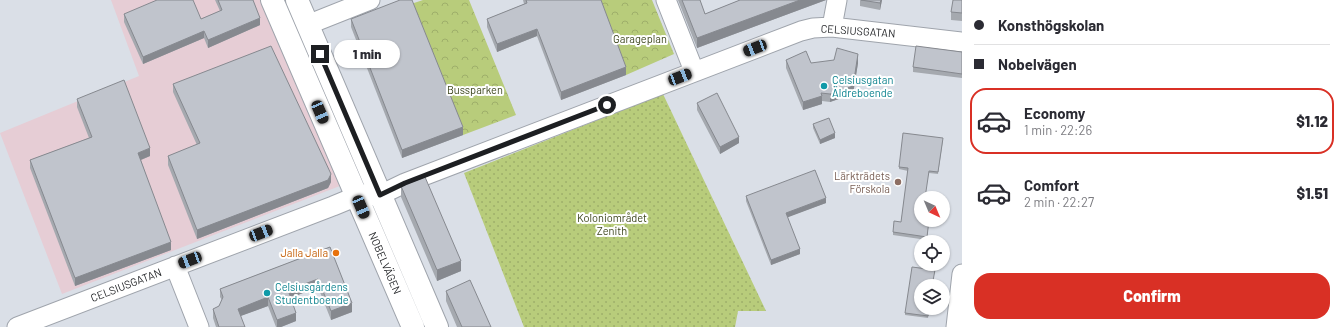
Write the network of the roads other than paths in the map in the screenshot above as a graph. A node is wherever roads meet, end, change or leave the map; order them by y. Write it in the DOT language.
graph roads {
  1 [pos="272,0"];
  2 [pos="297,0"];
  3 [pos="370,0"];
  4 [pos="666,0"];
  5 [pos="837,0"];
  6 [pos="307,25"];
  7 [pos="832,28"];
  8 [pos="962,42"];
  9 [pos="694,71"];
  10 [pos="380,195"];
  11 [pos="356,196"];
  12 [pos="175,266"];
  13 [pos="962,274"];
  14 [pos="17,327"];
  15 [pos="199,327"];
  16 [pos="413,327"];
  17 [pos="437,327"];
  18 [pos="956,327"];
  1 -- 11 [label="main road, NOBELVÄGEN"];
  2 -- 6 [label="main road, NOBELVÄGEN"];
  3 -- 6 [label="street"];
  4 -- 9 [label="street"];
  5 -- 7 [label="street"];
  6 -- 10 [label="main road, NOBELVÄGEN"];
  7 -- 8 [label="street, CELSIUSGATAN"];
  7 -- 9 [label="street, CELSIUSGATAN"];
  9 -- 10 [label="street, CELSIUSGATAN"];
  10 -- 11 [label="street, CELSIUSGATAN"];
  10 -- 17 [label="main road, NOBELVÄGEN"];
  11 -- 12 [label="street, CELSIUSGATAN"];
  11 -- 16 [label="main road, NOBELVÄGEN"];
  12 -- 14 [label="street, CELSIUSGATAN"];
  12 -- 15 [label="street"];
  13 -- 18 [label="street"];
}
